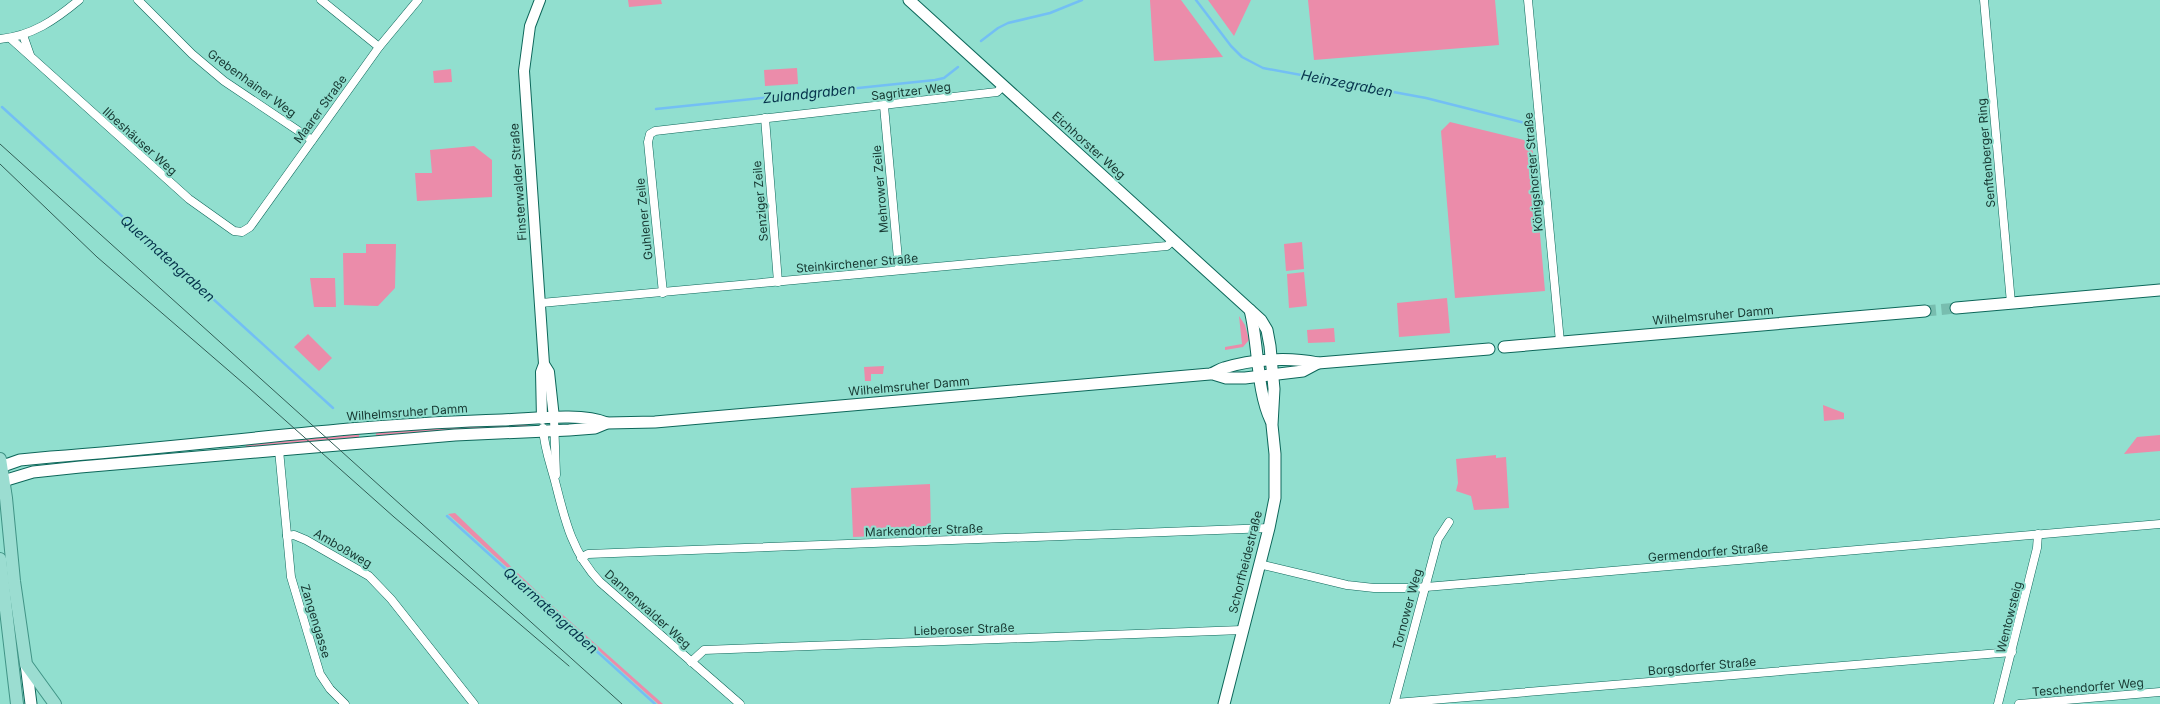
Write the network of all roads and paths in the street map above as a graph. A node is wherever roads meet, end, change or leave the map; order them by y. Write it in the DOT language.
graph roads {
  1 [pos="80,0"];
  2 [pos="138,0"];
  3 [pos="321,0"];
  4 [pos="418,0"];
  5 [pos="540,0"];
  6 [pos="909,0"];
  7 [pos="1528,0"];
  8 [pos="1984,0"];
  9 [pos="23,35"];
  10 [pos="10,38"];
  11 [pos="0,40"];
  12 [pos="379,47"];
  13 [pos="30,55"];
  14 [pos="1003,86"];
  15 [pos="884,106"];
  16 [pos="765,118"];
  17 [pos="312,140"];
  18 [pos="648,142"];
  19 [pos="242,232"];
  20 [pos="1173,240"];
  21 [pos="899,270"];
  22 [pos="778,282"];
  23 [pos="2160,290"];
  24 [pos="663,293"];
  25 [pos="541,303"];
  26 [pos="2011,303"];
  27 [pos="1956,308"];
  28 [pos="1250,310"];
  29 [pos="1925,311"];
  30 [pos="1560,342"];
  31 [pos="1504,347"];
  32 [pos="1489,348"];
  33 [pos="1272,361"];
  34 [pos="1259,362"];
  35 [pos="1318,363"];
  36 [pos="544,364"];
  37 [pos="1213,374"];
  38 [pos="1273,374"];
  39 [pos="1261,376"];
  40 [pos="554,418"];
  41 [pos="542,419"];
  42 [pos="607,423"];
  43 [pos="1272,425"];
  44 [pos="549,431"];
  45 [pos="209,442"];
  46 [pos="280,450"];
  47 [pos="113,451"];
  48 [pos="210,456"];
  49 [pos="0,464"];
  50 [pos="112,465"];
  51 [pos="2,481"];
  52 [pos="556,485"];
  53 [pos="1449,522"];
  54 [pos="2160,524"];
  55 [pos="1269,528"];
  56 [pos="2038,534"];
  57 [pos="287,536"];
  58 [pos="581,558"];
  59 [pos="0,559"];
  60 [pos="1259,564"];
  61 [pos="9,582"];
  62 [pos="1424,588"];
  63 [pos="1242,630"];
  64 [pos="2012,652"];
  65 [pos="691,662"];
  66 [pos="26,664"];
  67 [pos="2160,692"];
  68 [pos="1395,703"];
  69 [pos="17,704"];
  70 [pos="31,704"];
  71 [pos="55,704"];
  72 [pos="345,704"];
  73 [pos="474,704"];
  74 [pos="740,704"];
  75 [pos="1224,704"];
  76 [pos="1998,704"];
  77 [pos="2018,704"];
  1 -- 9 [label="street"];
  2 -- 17 [label="street, Grebenhainer Weg"];
  3 -- 12 [label="street"];
  4 -- 12 [label="street, Maarer Straße"];
  5 -- 25 [label="street, Finsterwalder Straße"];
  6 -- 14 [label="main road, Eichhorster Weg"];
  7 -- 30 [label="street, Königshorster Straße"];
  8 -- 26 [label="street, Senftenberger Ring"];
  9 -- 10 [label="street"];
  9 -- 13 [label="street, Ilbeshäuser Weg"];
  10 -- 11 [label="street"];
  10 -- 13 [label="street, Ilbeshäuser Weg"];
  12 -- 17 [label="street, Maarer Straße"];
  13 -- 19 [label="street, Ilbeshäuser Weg"];
  14 -- 15 [label="street, Sagritzer Weg"];
  14 -- 20 [label="main road, Eichhorster Weg"];
  15 -- 16 [label="street, Sagritzer Weg"];
  15 -- 21 [label="street, Mehrower Zeile"];
  16 -- 18 [label="street, Sagritzer Weg"];
  16 -- 22 [label="street, Senziger Zeile"];
  17 -- 19 [label="street, Maarer Straße"];
  18 -- 24 [label="street, Guhlener Zeile"];
  20 -- 21 [label="street, Steinkirchener Straße"];
  20 -- 28 [label="main road, Eichhorster Weg"];
  21 -- 22 [label="street, Steinkirchener Straße"];
  22 -- 24 [label="street, Steinkirchener Straße"];
  23 -- 26 [label="main road"];
  24 -- 25 [label="street, Steinkirchener Straße"];
  25 -- 36 [label="street, Finsterwalder Straße"];
  26 -- 27 [label="main road"];
  28 -- 33 [label="main road, Eichhorster Weg"];
  28 -- 34 [label="main road"];
  29 -- 30 [label="main road, Wilhelmsruher Damm"];
  30 -- 31 [label="main road, Wilhelmsruher Damm"];
  32 -- 35 [label="main road, Wilhelmsruher Damm"];
  33 -- 34 [label="main road, Wilhelmsruher Damm"];
  33 -- 35 [label="main road, Wilhelmsruher Damm"];
  33 -- 38 [label="main road, Eichhorster Weg"];
  34 -- 37 [label="main road, Wilhelmsruher Damm"];
  34 -- 39 [label="main road, Schorfheidestraße"];
  35 -- 38 [label="main road, Wilhelmsruher Damm"];
  36 -- 40 [label="street, Finsterwalder Straße"];
  36 -- 41 [label="street, Finsterwalder Straße"];
  37 -- 39 [label="main road, Wilhelmsruher Damm"];
  37 -- 42 [label="main road, Wilhelmsruher Damm"];
  38 -- 39 [label="main road, Wilhelmsruher Damm"];
  38 -- 43 [label="main road, Schorfheidestraße"];
  39 -- 43 [label="main road, Schorfheidestraße"];
  40 -- 41 [label="main road, Wilhelmsruher Damm"];
  40 -- 42 [label="main road, Wilhelmsruher Damm"];
  40 -- 44 [label="street, Dannenwalder Weg"];
  41 -- 44 [label="street, Dannenwalder Weg"];
  41 -- 45 [label="main road, Wilhelmsruher Damm"];
  42 -- 44 [label="main road, Wilhelmsruher Damm"];
  43 -- 55 [label="main road, Schorfheidestraße"];
  44 -- 46 [label="main road, Wilhelmsruher Damm"];
  44 -- 52 [label="street, Dannenwalder Weg"];
  44 -- 52 [label="street, Dannenwalder Weg"];
  45 -- 47 [label="main road, Wilhelmsruher Damm"];
  45 -- 48 [label="main road"];
  46 -- 48 [label="main road, Wilhelmsruher Damm"];
  46 -- 57 [label="street"];
  47 -- 49 [label="main road, Wilhelmsruher Damm"];
  47 -- 50 [label="main road"];
  48 -- 50 [label="main road, Wilhelmsruher Damm"];
  49 -- 51 [label="main road"];
  50 -- 51 [label="main road, Wilhelmsruher Damm"];
  51 -- 61 [label="main road"];
  52 -- 58 [label="street, Dannenwalder Weg"];
  53 -- 62 [label="street, Tornower Weg"];
  54 -- 56 [label="street, Germendorfer Straße"];
  55 -- 58 [label="street, Markendorfer Straße"];
  55 -- 60 [label="main road, Schorfheidestraße"];
  56 -- 62 [label="street, Germendorfer Straße"];
  56 -- 64 [label="street, Wentowsteig"];
  57 -- 72 [label="street, Zangengasse"];
  57 -- 73 [label="street, Amboßweg"];
  58 -- 65 [label="street, Dannenwalder Weg"];
  59 -- 61 [label="main road"];
  60 -- 62 [label="street, Germendorfer Straße"];
  60 -- 63 [label="main road, Schorfheidestraße"];
  61 -- 66 [label="main road"];
  61 -- 69 [label="main road"];
  62 -- 68 [label="street, Tornower Weg"];
  63 -- 65 [label="street, Lieberoser Straße"];
  63 -- 75 [label="main road, Schorfheidestraße"];
  64 -- 68 [label="street, Borgsdorfer Straße"];
  64 -- 76 [label="street, Wentowsteig"];
  65 -- 74 [label="street, Dannenwalder Weg"];
  66 -- 70 [label="main road"];
  66 -- 71 [label="main road"];
  67 -- 77 [label="street, Teschendorfer Weg"];
}
